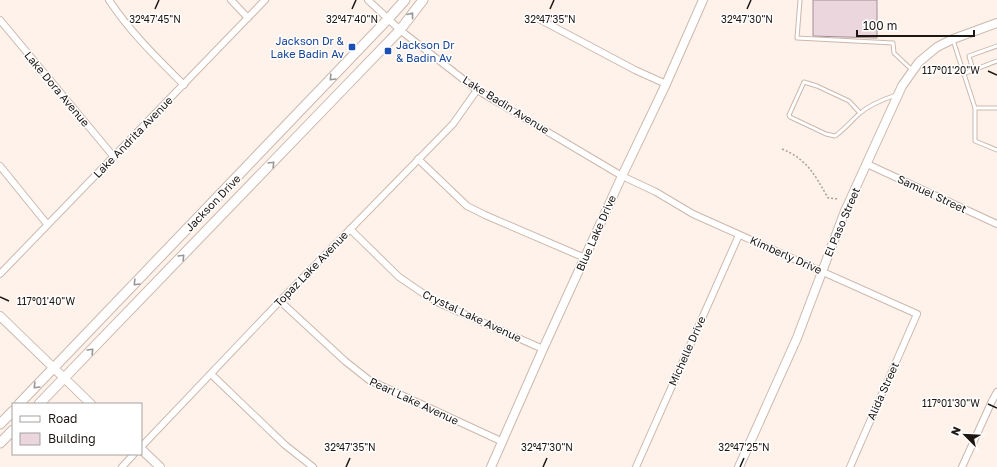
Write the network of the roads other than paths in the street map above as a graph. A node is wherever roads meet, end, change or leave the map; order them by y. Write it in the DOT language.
graph roads {
  1 [pos="109,0"];
  2 [pos="231,0"];
  3 [pos="265,0"];
  4 [pos="368,0"];
  5 [pos="405,0"];
  6 [pos="423,0"];
  7 [pos="800,0"];
  8 [pos="701,1"];
  9 [pos="248,18"];
  10 [pos="388,19"];
  11 [pos="539,19"];
  12 [pos="0,20"];
  13 [pos="997,23"];
  14 [pos="400,30"];
  15 [pos="953,39"];
  16 [pos="997,46"];
  17 [pos="997,61"];
  18 [pos="973,70"];
  19 [pos="913,71"];
  20 [pos="963,74"];
  21 [pos="666,84"];
  22 [pos="184,85"];
  23 [pos="477,90"];
  24 [pos="898,95"];
  25 [pos="975,108"];
  26 [pos="997,108"];
  27 [pos="860,113"];
  28 [pos="997,150"];
  29 [pos="114,157"];
  30 [pos="418,159"];
  31 [pos="867,164"];
  32 [pos="0,166"];
  33 [pos="622,176"];
  34 [pos="656,192"];
  35 [pos="47,224"];
  36 [pos="997,224"];
  37 [pos="350,229"];
  38 [pos="739,235"];
  39 [pos="585,258"];
  40 [pos="822,271"];
  41 [pos="0,274"];
  42 [pos="280,301"];
  43 [pos="917,314"];
  44 [pos="0,316"];
  45 [pos="543,349"];
  46 [pos="53,368"];
  47 [pos="211,374"];
  48 [pos="64,378"];
  49 [pos="997,392"];
  50 [pos="20,403"];
  51 [pos="40,403"];
  52 [pos="90,403"];
  53 [pos="12,412"];
  54 [pos="0,424"];
  55 [pos="12,431"];
  56 [pos="502,442"];
  57 [pos="0,443"];
  58 [pos="142,447"];
  59 [pos="142,449"];
  60 [pos="133,455"];
  61 [pos="122,467"];
  62 [pos="160,467"];
  63 [pos="313,467"];
  64 [pos="491,467"];
  65 [pos="636,467"];
  66 [pos="739,467"];
  67 [pos="850,467"];
  68 [pos="962,467"];
  1 -- 22 [label="street"];
  2 -- 9 [label="street"];
  3 -- 9 [label="street, Lake Andrita Avenue"];
  4 -- 10 [label="street, Lake Badin Avenue"];
  5 -- 10 [label="main road, Jackson Drive"];
  14 -- 6 [label="main road, Jackson Drive, one-way"];
  7 -- 19 [label="lane"];
  8 -- 21 [label="street, Blue Lake Drive"];
  9 -- 22 [label="street, Lake Andrita Avenue"];
  10 -- 14 [label="street, Lake Badin Avenue"];
  10 -- 46 [label="main road, Jackson Drive, one-way"];
  11 -- 21 [label="street"];
  12 -- 29 [label="street, Lake Dora Avenue"];
  13 -- 15 [label="street, El Paso Street"];
  14 -- 23 [label="street, Lake Badin Avenue"];
  48 -- 14 [label="main road, Jackson Drive, one-way"];
  15 -- 19 [label="street, El Paso Street"];
  15 -- 20 [label="lane"];
  16 -- 18 [label="lane"];
  17 -- 18 [label="lane"];
  18 -- 20 [label="lane"];
  19 -- 24 [label="street, El Paso Street"];
  20 -- 25 [label="lane"];
  21 -- 33 [label="street, Blue Lake Drive"];
  22 -- 29 [label="street, Lake Andrita Avenue"];
  23 -- 30 [label="street, Topaz Lake Avenue"];
  23 -- 33 [label="street, Lake Badin Avenue"];
  24 -- 27 [label="lane"];
  24 -- 31 [label="street, El Paso Street"];
  25 -- 26 [label="lane"];
  25 -- 28 [label="lane"];
  27 -- 27 [label="lane"];
  29 -- 35 [label="street, Lake Andrita Avenue"];
  30 -- 37 [label="street, Topaz Lake Avenue"];
  30 -- 39 [label="street"];
  31 -- 36 [label="street, Samuel Street"];
  31 -- 40 [label="street, El Paso Street"];
  32 -- 35 [label="street"];
  33 -- 34 [label="street, Lake Badin Avenue"];
  33 -- 39 [label="street, Blue Lake Drive"];
  34 -- 38 [label="street, Kimberly Drive"];
  35 -- 41 [label="street, Lake Andrita Avenue"];
  37 -- 42 [label="street, Topaz Lake Avenue"];
  37 -- 45 [label="street, Crystal Lake Avenue"];
  38 -- 40 [label="street, Kimberly Drive"];
  38 -- 65 [label="street, Michelle Drive"];
  39 -- 45 [label="street, Blue Lake Drive"];
  40 -- 43 [label="street, Kimberly Drive"];
  40 -- 66 [label="street, El Paso Street"];
  42 -- 47 [label="street, Topaz Lake Avenue"];
  42 -- 56 [label="street, Pearl Lake Avenue"];
  43 -- 67 [label="street, Alida Street"];
  44 -- 46 [label="street"];
  45 -- 56 [label="street, Blue Lake Drive"];
  46 -- 48 [label="street"];
  46 -- 50 [label="main road, Jackson Drive, one-way"];
  47 -- 58 [label="street, Topaz Lake Avenue"];
  47 -- 63 [label="street"];
  48 -- 51 [label="main road, Jackson Drive"];
  48 -- 52 [label="street"];
  49 -- 68 [label="street"];
  53 -- 54 [label="main road"];
  55 -- 57 [label="main road"];
  56 -- 64 [label="street, Blue Lake Drive"];
  59 -- 62 [label="street"];
  60 -- 61 [label="street"];
}
